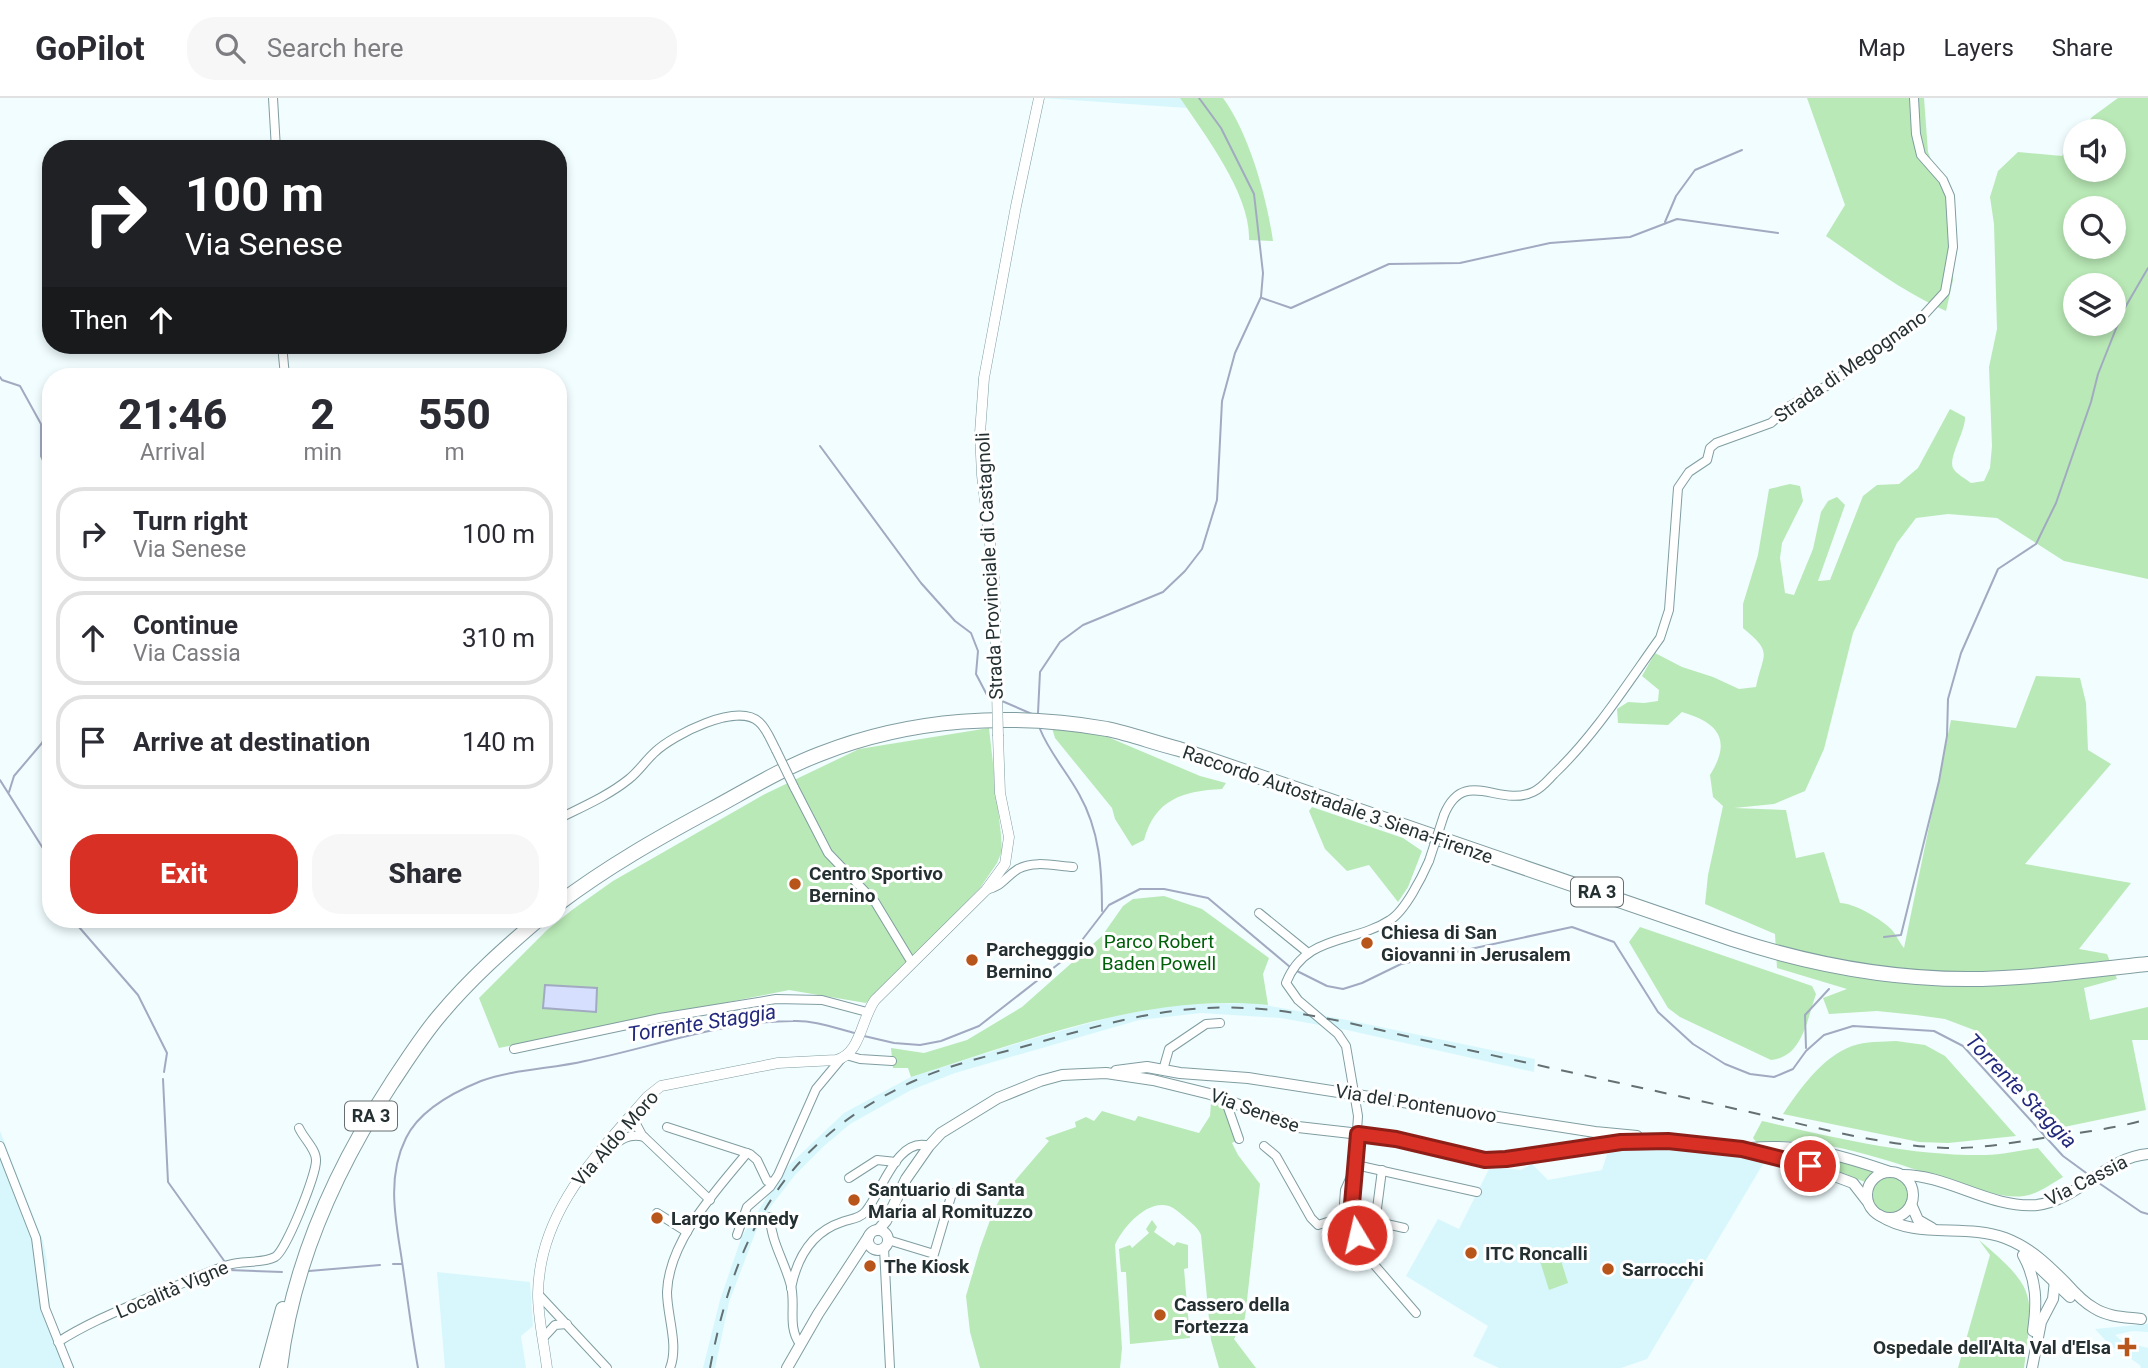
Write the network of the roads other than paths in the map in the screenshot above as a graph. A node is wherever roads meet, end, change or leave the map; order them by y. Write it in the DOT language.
graph roads {
  1 [pos="273,98"];
  2 [pos="1039,98"];
  3 [pos="1914,98"];
  4 [pos="275,140"];
  5 [pos="1010,716"];
  6 [pos="1061,719"];
  7 [pos="567,814"];
  8 [pos="1073,867"];
  9 [pos="567,887"];
  10 [pos="986,890"];
  11 [pos="567,897"];
  12 [pos="1259,913"];
  13 [pos="516,928"];
  14 [pos="528,928"];
  15 [pos="1305,954"];
  16 [pos="2148,956"];
  17 [pos="912,963"];
  18 [pos="2148,964"];
  19 [pos="866,1015"];
  20 [pos="1220,1023"];
  21 [pos="514,1049"];
  22 [pos="844,1057"];
  23 [pos="892,1061"];
  24 [pos="1157,1069"];
  25 [pos="1106,1073"];
  26 [pos="1150,1080"];
  27 [pos="1355,1094"];
  28 [pos="1225,1099"];
  29 [pos="635,1112"];
  30 [pos="667,1127"];
  31 [pos="299,1128"];
  32 [pos="1604,1132"];
  33 [pos="1358,1134"];
  34 [pos="644,1137"];
  35 [pos="1239,1139"];
  36 [pos="1668,1141"];
  37 [pos="0,1146"];
  38 [pos="929,1146"];
  39 [pos="1264,1146"];
  40 [pos="1594,1146"];
  41 [pos="1742,1149"];
  42 [pos="747,1153"];
  43 [pos="2143,1154"];
  44 [pos="593,1160"];
  45 [pos="895,1163"];
  46 [pos="1356,1165"];
  47 [pos="1382,1171"];
  48 [pos="1896,1173"];
  49 [pos="849,1178"];
  50 [pos="772,1182"];
  51 [pos="1943,1183"];
  52 [pos="1477,1192"];
  53 [pos="952,1193"];
  54 [pos="1912,1198"];
  55 [pos="710,1200"];
  56 [pos="1867,1201"];
  57 [pos="657,1213"];
  58 [pos="1879,1215"];
  59 [pos="770,1217"];
  60 [pos="1404,1228"];
  61 [pos="1938,1230"];
  62 [pos="687,1232"];
  63 [pos="737,1235"];
  64 [pos="880,1239"];
  65 [pos="2027,1252"];
  66 [pos="2054,1282"];
  67 [pos="791,1288"];
  68 [pos="538,1294"];
  69 [pos="2070,1297"];
  70 [pos="2051,1303"];
  71 [pos="1416,1313"];
  72 [pos="2144,1319"];
  73 [pos="567,1324"];
  74 [pos="542,1338"];
  75 [pos="58,1342"];
  76 [pos="800,1344"];
  77 [pos="276,1366"];
  78 [pos="69,1368"];
  79 [pos="547,1368"];
  80 [pos="607,1368"];
  81 [pos="670,1368"];
  82 [pos="787,1368"];
  83 [pos="797,1368"];
  84 [pos="890,1368"];
  85 [pos="2030,1368"];
  1 -- 4 [label="street"];
  2 -- 10 [label="street, Strada Provinciale di Castagnoli, bridge"];
  3 -- 15 [label="street, Strada di Megognano, bridge"];
  5 -- 6 [label="highway, Raccordo Autostradale 3 Siena-Firenze / RA 3"];
  5 -- 9 [label="highway, Raccordo Autostradale 3 Siena-Firenze / RA 3"];
  5 -- 11 [label="highway, Raccordo Autostradale 3 Siena-Firenze / RA 3"];
  6 -- 16 [label="highway, Raccordo Autostradale 3 Siena-Firenze / RA 3"];
  6 -- 18 [label="highway, Raccordo Autostradale 3 Siena-Firenze / RA 3"];
  7 -- 17 [label="street, bridge"];
  8 -- 10 [label="street"];
  10 -- 17 [label="street, Strada Provinciale di Castagnoli"];
  12 -- 15 [label="street"];
  13 -- 77 [label="highway, RA 3"];
  14 -- 77 [label="highway, RA 3"];
  15 -- 27 [label="street"];
  17 -- 19 [label="street, Strada Provinciale di Castagnoli"];
  19 -- 21 [label="street"];
  19 -- 22 [label="street, Strada Provinciale di Castagnoli"];
  20 -- 24 [label="street"];
  22 -- 23 [label="street"];
  22 -- 29 [label="street, Via Aldo Moro"];
  22 -- 50 [label="street"];
  24 -- 25 [label="main road, Via del Pontenuovo"];
  24 -- 26 [label="main road"];
  24 -- 27 [label="main road, Via del Pontenuovo"];
  25 -- 26 [label="main road, Via Senese"];
  25 -- 38 [label="main road, Via Senese"];
  26 -- 28 [label="main road, Via Senese"];
  27 -- 32 [label="main road, Via del Pontenuovo"];
  27 -- 33 [label="street"];
  28 -- 33 [label="main road, Via Senese"];
  28 -- 35 [label="street"];
  29 -- 34 [label="street"];
  29 -- 44 [label="street, Via Aldo Moro"];
  30 -- 42 [label="street"];
  31 -- 75 [label="street, Località Vigne"];
  32 -- 36 [label="main road, Via del Pontenuovo"];
  32 -- 40 [label="main road"];
  33 -- 40 [label="main road, Via Senese"];
  33 -- 46 [label="street"];
  34 -- 44 [label="street"];
  34 -- 55 [label="street"];
  36 -- 40 [label="main road, Via Senese"];
  36 -- 41 [label="main road, Via Cassia"];
  37 -- 75 [label="street"];
  38 -- 45 [label="street"];
  38 -- 64 [label="main road, Via Senese"];
  39 -- 46 [label="street"];
  41 -- 48 [label="main road, Via Cassia"];
  41 -- 56 [label="main road, Via Cassia"];
  42 -- 50 [label="street"];
  42 -- 55 [label="street"];
  43 -- 51 [label="main road, Via Cassia"];
  44 -- 68 [label="street, Via Aldo Moro"];
  45 -- 49 [label="street"];
  45 -- 67 [label="street"];
  46 -- 47 [label="street"];
  46 -- 71 [label="street"];
  47 -- 52 [label="street"];
  47 -- 60 [label="street"];
  48 -- 51 [label="main road, Via Cassia"];
  48 -- 54 [label="main road"];
  48 -- 56 [label="main road"];
  50 -- 63 [label="street"];
  51 -- 54 [label="main road"];
  53 -- 64 [label="street"];
  54 -- 58 [label="main road"];
  54 -- 61 [label="main road"];
  55 -- 62 [label="street"];
  56 -- 58 [label="main road, Via Cassia"];
  57 -- 62 [label="street"];
  58 -- 61 [label="main road"];
  59 -- 67 [label="street"];
  61 -- 65 [label="main road"];
  62 -- 81 [label="street"];
  64 -- 76 [label="main road"];
  64 -- 84 [label="street"];
  65 -- 66 [label="main road"];
  65 -- 72 [label="main road"];
  65 -- 85 [label="main road"];
  66 -- 69 [label="main road"];
  66 -- 70 [label="main road"];
  67 -- 76 [label="street"];
  68 -- 73 [label="street"];
  68 -- 74 [label="street, Via Aldo Moro"];
  69 -- 70 [label="main road"];
  69 -- 72 [label="main road"];
  70 -- 85 [label="main road"];
  73 -- 74 [label="street"];
  73 -- 80 [label="street"];
  74 -- 79 [label="street, Via Aldo Moro"];
  75 -- 78 [label="street"];
  76 -- 82 [label="main road"];
  76 -- 83 [label="main road"];
}
